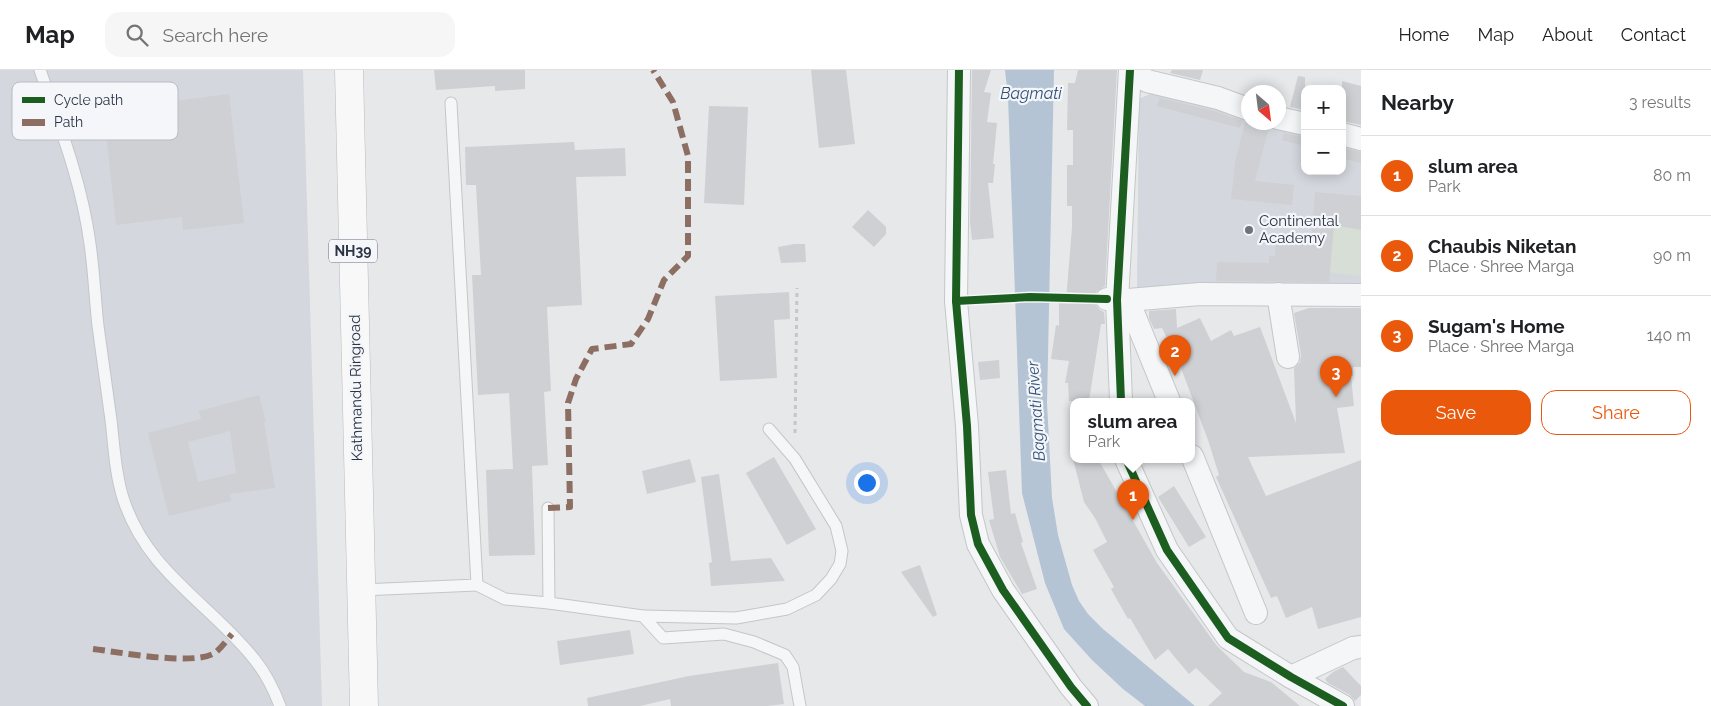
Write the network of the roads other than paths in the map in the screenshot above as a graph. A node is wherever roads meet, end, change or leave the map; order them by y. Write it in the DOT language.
graph roads {
  1 [pos="40,70"];
  2 [pos="349,70"];
  3 [pos="959,70"];
  4 [pos="1130,70"];
  5 [pos="44,82"];
  6 [pos="451,103"];
  7 [pos="1241,106"];
  8 [pos="1286,120"];
  9 [pos="1301,123"];
  10 [pos="1346,135"];
  11 [pos="1361,139"];
  12 [pos="65,140"];
  13 [pos="1278,294"];
  14 [pos="1361,295"];
  15 [pos="1117,300"];
  16 [pos="1288,357"];
  17 [pos="1121,398"];
  18 [pos="1167,398"];
  19 [pos="769,429"];
  20 [pos="1128,463"];
  21 [pos="1195,463"];
  22 [pos="548,508"];
  23 [pos="477,585"];
  24 [pos="361,590"];
  25 [pos="550,604"];
  26 [pos="1256,614"];
  27 [pos="643,616"];
  28 [pos="1361,647"];
  29 [pos="1291,677"];
  30 [pos="280,706"];
  31 [pos="364,706"];
  32 [pos="800,706"];
  33 [pos="1087,706"];
  34 [pos="1342,706"];
  1 -- 5 [label="lane"];
  2 -- 24 [label="highway, Kathmandu Ringroad / NH39"];
  3 -- 33 [label="street"];
  4 -- 7 [label="street"];
  4 -- 15 [label="street"];
  6 -- 23 [label="lane"];
  8 -- 9 [label="street"];
  10 -- 11 [label="street"];
  12 -- 30 [label="lane"];
  13 -- 14 [label="street"];
  13 -- 15 [label="street"];
  13 -- 16 [label="street"];
  15 -- 17 [label="street"];
  15 -- 18 [label="street"];
  19 -- 27 [label="lane"];
  20 -- 29 [label="street"];
  21 -- 26 [label="street"];
  22 -- 25 [label="lane"];
  23 -- 24 [label="lane"];
  23 -- 25 [label="lane"];
  24 -- 31 [label="highway, Kathmandu Ringroad / NH39"];
  25 -- 27 [label="lane"];
  27 -- 32 [label="lane"];
  28 -- 29 [label="street"];
  29 -- 34 [label="street"];
}
